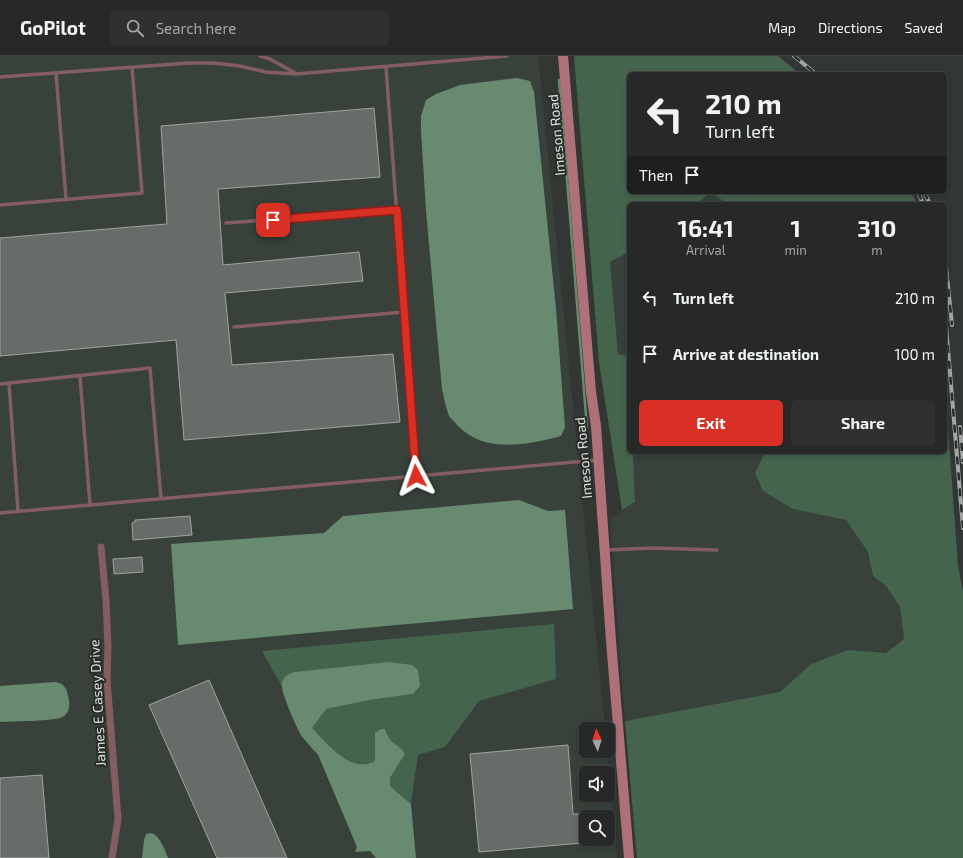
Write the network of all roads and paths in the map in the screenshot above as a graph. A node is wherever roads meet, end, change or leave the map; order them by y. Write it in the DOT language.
graph roads {
  1 [pos="260,56"];
  2 [pos="507,56"];
  3 [pos="563,56"];
  4 [pos="386,66"];
  5 [pos="132,67"];
  6 [pos="56,73"];
  7 [pos="296,74"];
  8 [pos="0,77"];
  9 [pos="66,199"];
  10 [pos="0,205"];
  11 [pos="397,210"];
  12 [pos="226,223"];
  13 [pos="404,312"];
  14 [pos="234,327"];
  15 [pos="80,376"];
  16 [pos="9,383"];
  17 [pos="0,384"];
  18 [pos="597,460"];
  19 [pos="416,476"];
  20 [pos="162,498"];
  21 [pos="90,505"];
  22 [pos="18,511"];
  23 [pos="0,513"];
  24 [pos="101,547"];
  25 [pos="604,550"];
  26 [pos="717,550"];
  27 [pos="112,858"];
  28 [pos="629,858"];
  1 -- 7 [label="lane"];
  2 -- 4 [label="lane"];
  3 -- 18 [label="street, Imeson Road"];
  4 -- 7 [label="lane"];
  4 -- 11 [label="lane"];
  5 -- 6 [label="lane"];
  5 -- 7 [label="lane"];
  5 -- 9 [label="lane"];
  6 -- 8 [label="lane"];
  6 -- 9 [label="lane"];
  9 -- 10 [label="lane"];
  11 -- 12 [label="lane"];
  11 -- 13 [label="lane"];
  13 -- 14 [label="lane"];
  13 -- 19 [label="lane"];
  15 -- 16 [label="lane"];
  15 -- 20 [label="lane"];
  15 -- 21 [label="lane"];
  16 -- 17 [label="lane"];
  16 -- 22 [label="lane"];
  18 -- 19 [label="lane"];
  18 -- 25 [label="street, Imeson Road"];
  19 -- 20 [label="lane"];
  20 -- 21 [label="lane"];
  21 -- 22 [label="lane"];
  22 -- 23 [label="lane"];
  24 -- 27 [label="street, James E Casey Drive"];
  25 -- 26 [label="lane"];
  25 -- 28 [label="street, Imeson Road"];
}
